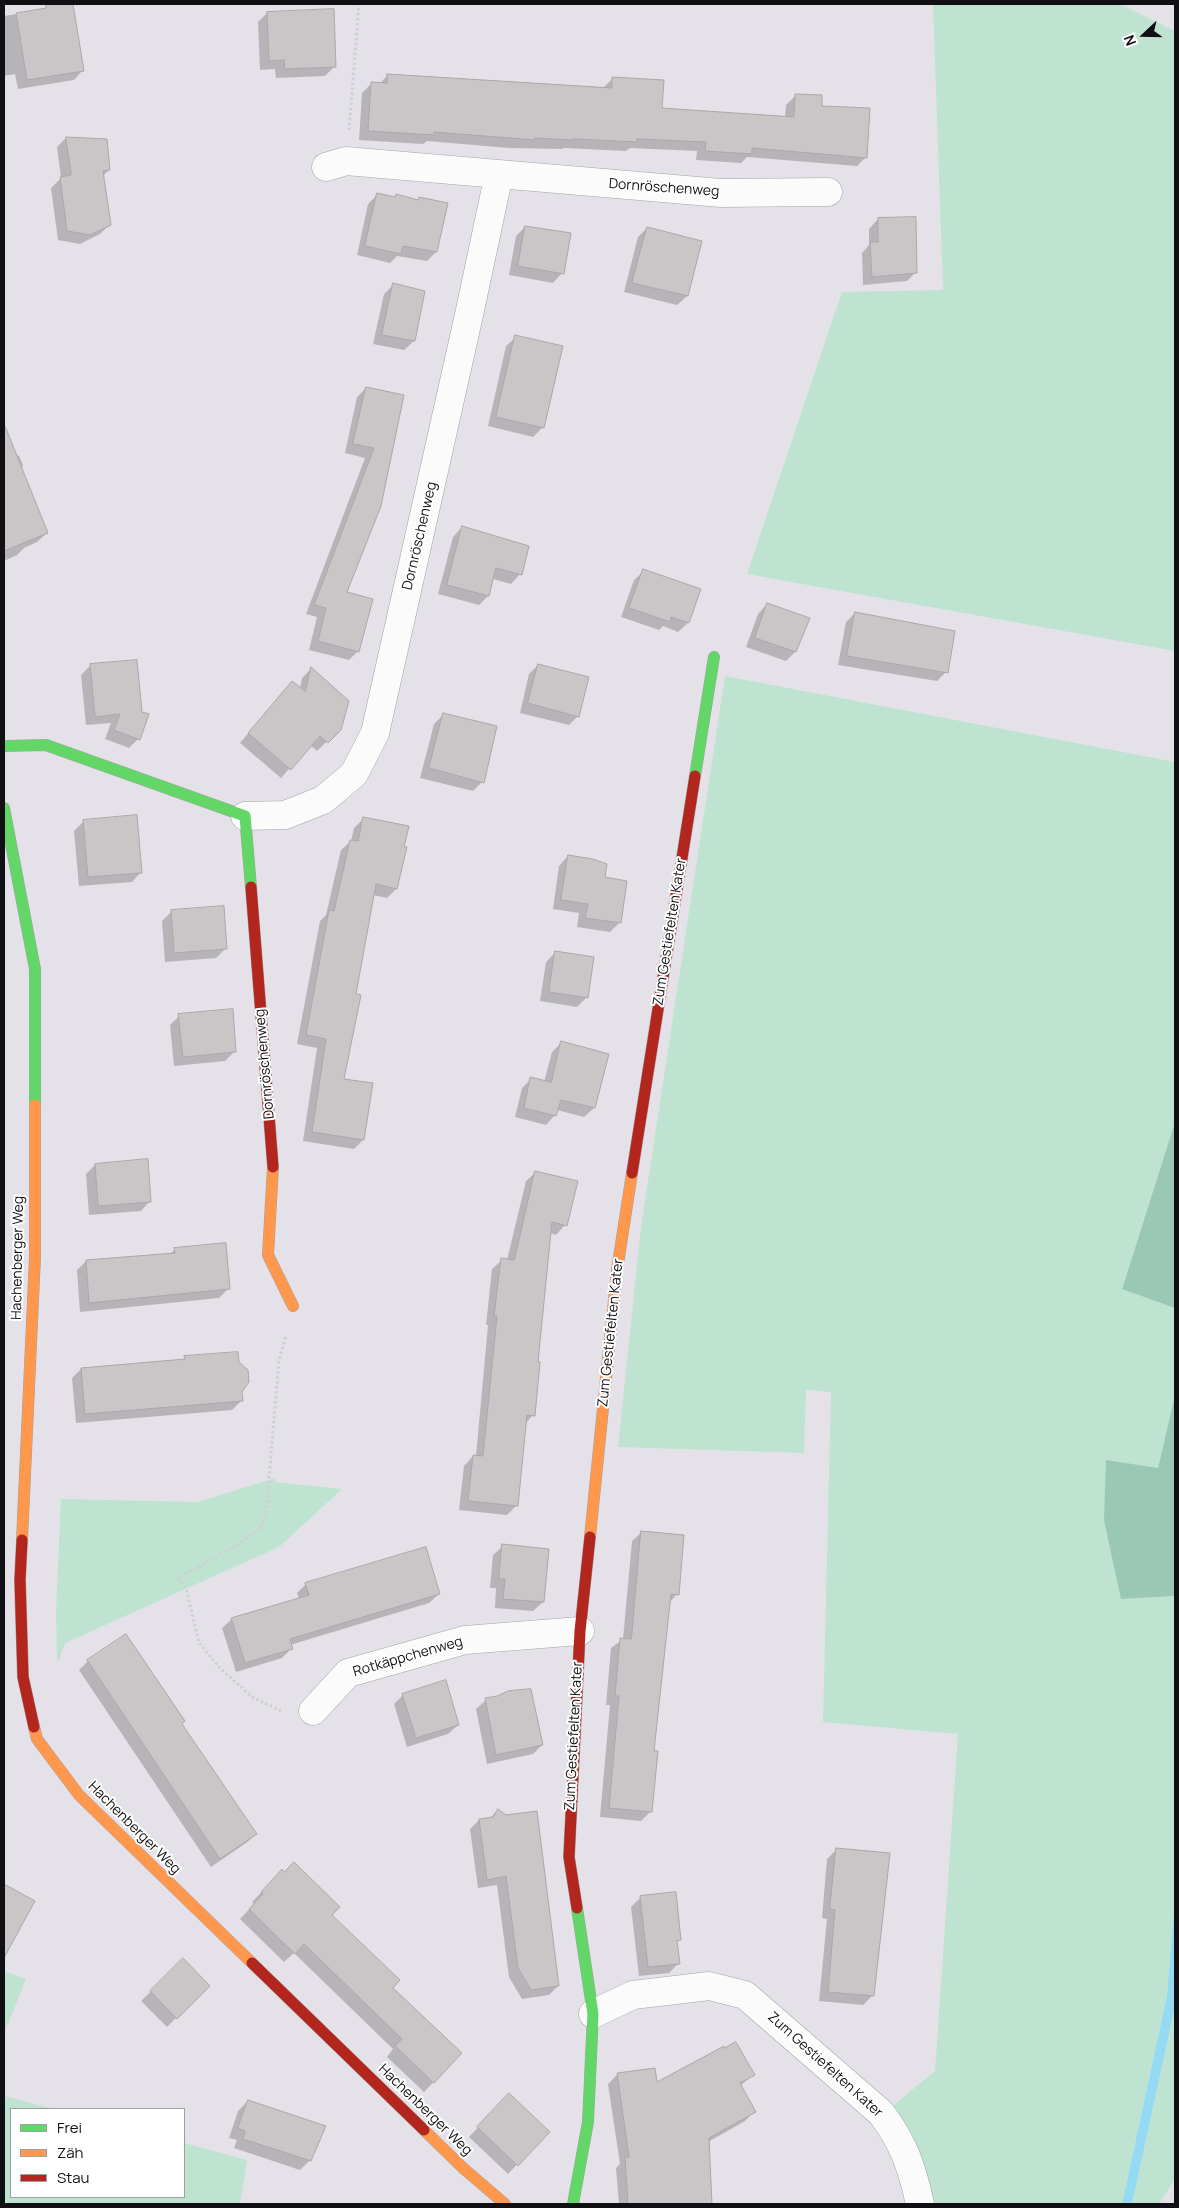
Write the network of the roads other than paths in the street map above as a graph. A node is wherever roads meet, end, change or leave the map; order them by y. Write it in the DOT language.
graph roads {
  1 [pos="336,164"];
  2 [pos="499,174"];
  3 [pos="828,192"];
  4 [pos="714,656"];
  5 [pos="4,746"];
  6 [pos="4,808"];
  7 [pos="245,816"];
  8 [pos="293,1306"];
  9 [pos="580,1631"];
  10 [pos="313,1710"];
  11 [pos="593,2014"];
  12 [pos="505,2204"];
  13 [pos="573,2204"];
  14 [pos="920,2204"];
  1 -- 2 [label="street, Dornröschenweg"];
  2 -- 3 [label="street, Dornröschenweg"];
  2 -- 7 [label="street, Dornröschenweg"];
  4 -- 9 [label="street, Zum Gestiefelten Kater"];
  5 -- 7 [label="street, Dornröschenweg"];
  6 -- 12 [label="street, Hachenberger Weg"];
  7 -- 8 [label="street, Dornröschenweg"];
  9 -- 10 [label="street, Rotkäppchenweg"];
  9 -- 11 [label="street, Zum Gestiefelten Kater"];
  11 -- 13 [label="street, Zum Gestiefelten Kater"];
  11 -- 14 [label="street, Zum Gestiefelten Kater"];
}
